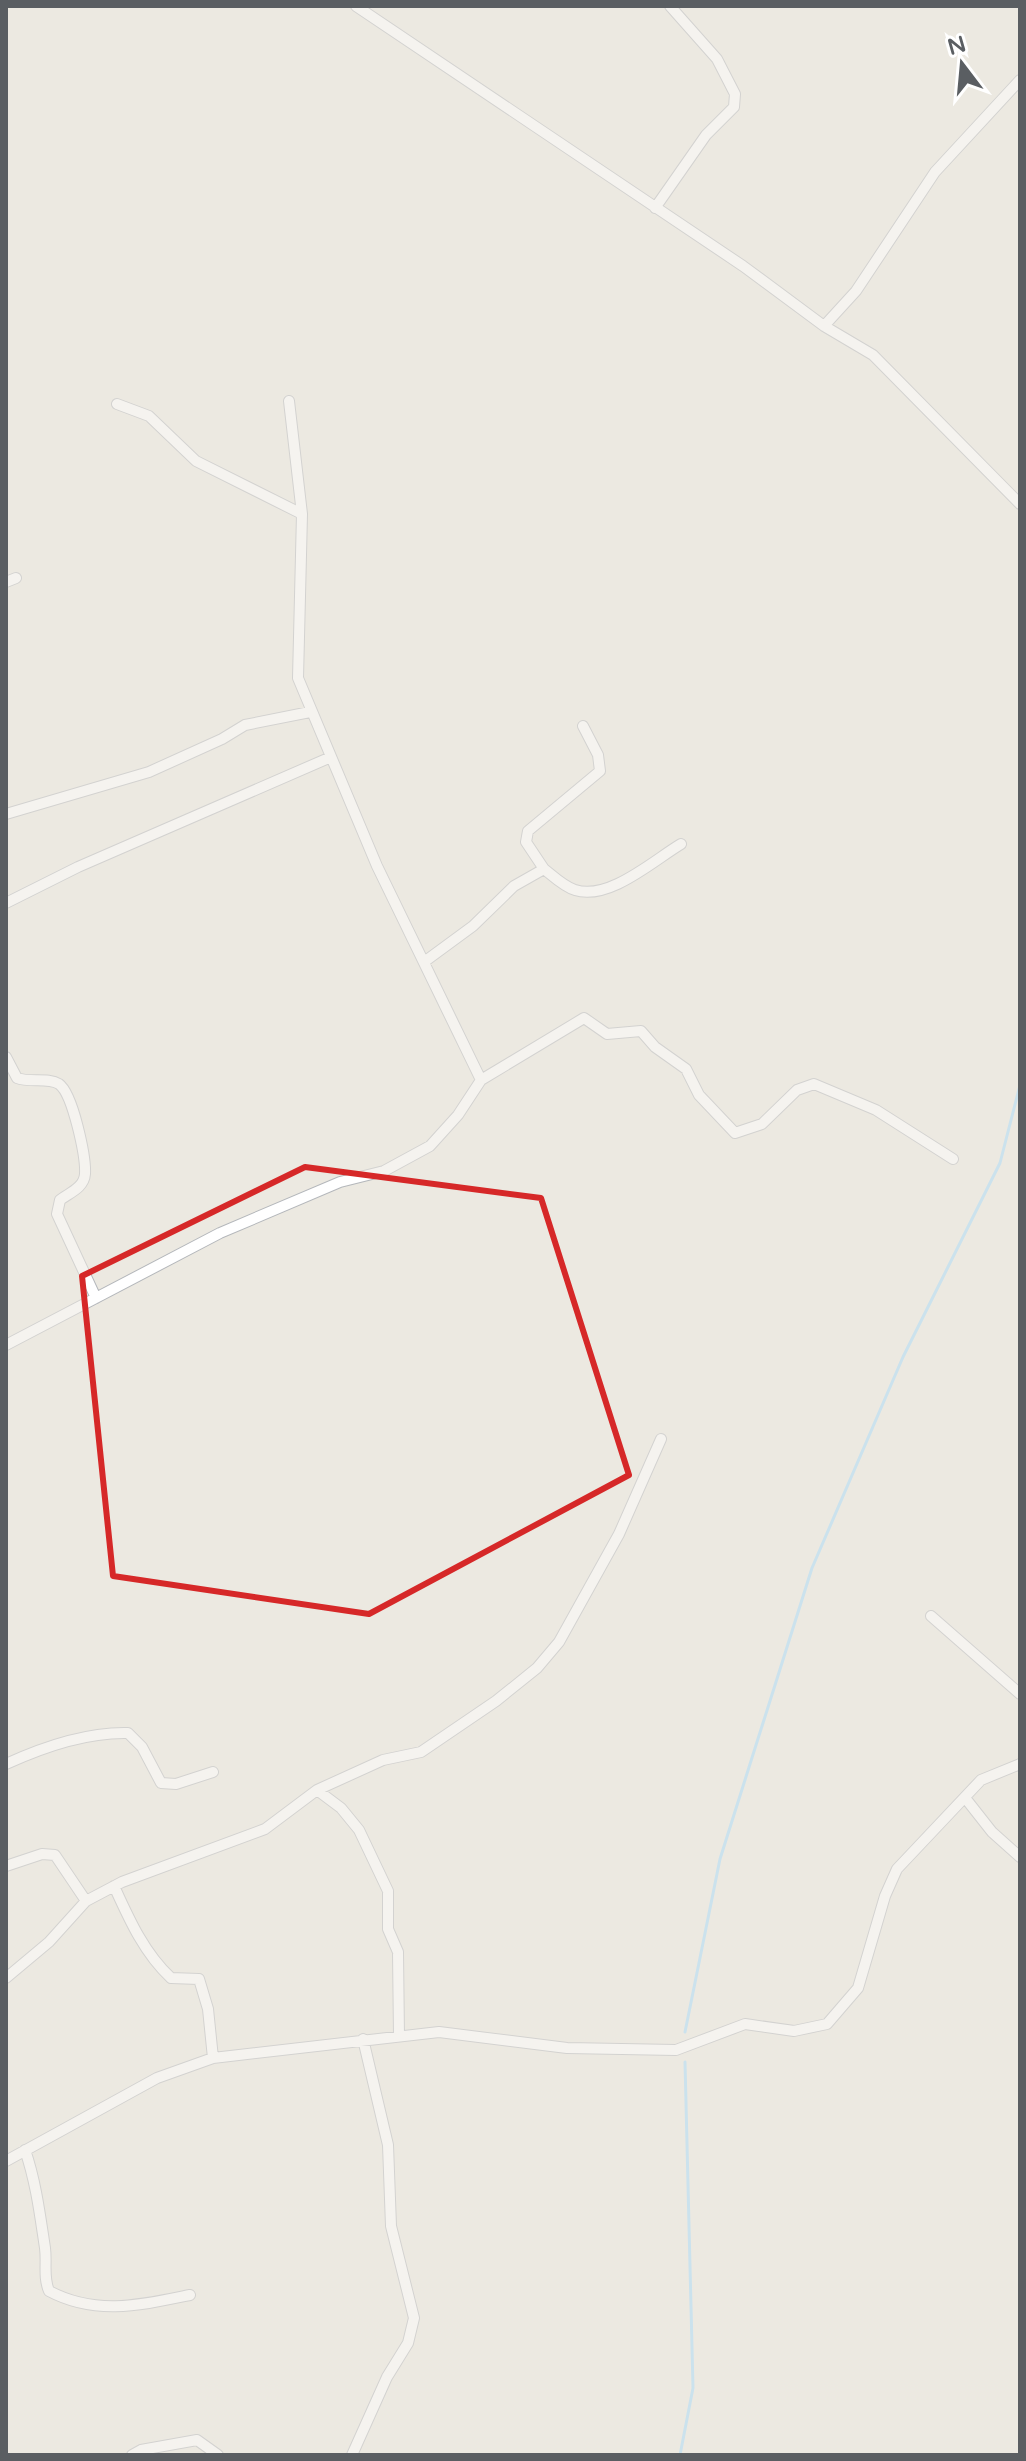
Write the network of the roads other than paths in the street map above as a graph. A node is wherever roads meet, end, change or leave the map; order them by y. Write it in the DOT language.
graph roads {
  1 [pos="356,6"];
  2 [pos="670,6"];
  3 [pos="1020,80"];
  4 [pos="655,208"];
  5 [pos="824,326"];
  6 [pos="289,401"];
  7 [pos="117,404"];
  8 [pos="1020,504"];
  9 [pos="302,514"];
  10 [pos="310,712"];
  11 [pos="583,726"];
  12 [pos="331,757"];
  13 [pos="6,814"];
  14 [pos="681,844"];
  15 [pos="544,869"];
  16 [pos="6,903"];
  17 [pos="424,962"];
  18 [pos="6,1057"];
  19 [pos="481,1080"];
  20 [pos="953,1159"];
  21 [pos="96,1298"];
  22 [pos="6,1345"];
  23 [pos="661,1439"];
  24 [pos="931,1616"];
  25 [pos="1020,1694"];
  26 [pos="6,1764"];
  27 [pos="1020,1764"];
  28 [pos="213,1772"];
  29 [pos="317,1790"];
  30 [pos="966,1799"];
  31 [pos="1020,1857"];
  32 [pos="6,1866"];
  33 [pos="114,1886"];
  34 [pos="86,1901"];
  35 [pos="6,1978"];
  36 [pos="399,2036"];
  37 [pos="363,2039"];
  38 [pos="213,2058"];
  39 [pos="25,2150"];
  40 [pos="6,2161"];
  41 [pos="190,2295"];
  42 [pos="132,2455"];
  43 [pos="218,2455"];
  44 [pos="352,2455"];
  1 -- 4 [label="street"];
  2 -- 4 [label="street"];
  3 -- 5 [label="street"];
  4 -- 5 [label="street"];
  5 -- 8 [label="street"];
  6 -- 9 [label="street"];
  7 -- 9 [label="street"];
  9 -- 10 [label="street"];
  10 -- 12 [label="street"];
  10 -- 13 [label="street"];
  11 -- 15 [label="street"];
  12 -- 16 [label="street"];
  12 -- 17 [label="street"];
  14 -- 15 [label="street"];
  15 -- 17 [label="street"];
  17 -- 19 [label="street"];
  18 -- 21 [label="street"];
  19 -- 20 [label="street"];
  19 -- 21 [label="street"];
  21 -- 22 [label="street"];
  23 -- 29 [label="street"];
  24 -- 25 [label="street"];
  26 -- 28 [label="street"];
  27 -- 30 [label="street"];
  29 -- 33 [label="street"];
  29 -- 36 [label="street"];
  30 -- 31 [label="street"];
  30 -- 36 [label="street"];
  32 -- 34 [label="street"];
  33 -- 34 [label="street"];
  33 -- 38 [label="street"];
  34 -- 35 [label="street"];
  36 -- 37 [label="street"];
  37 -- 38 [label="street"];
  37 -- 44 [label="street"];
  38 -- 39 [label="street"];
  39 -- 40 [label="street"];
  39 -- 41 [label="street"];
  42 -- 43 [label="street"];
}
